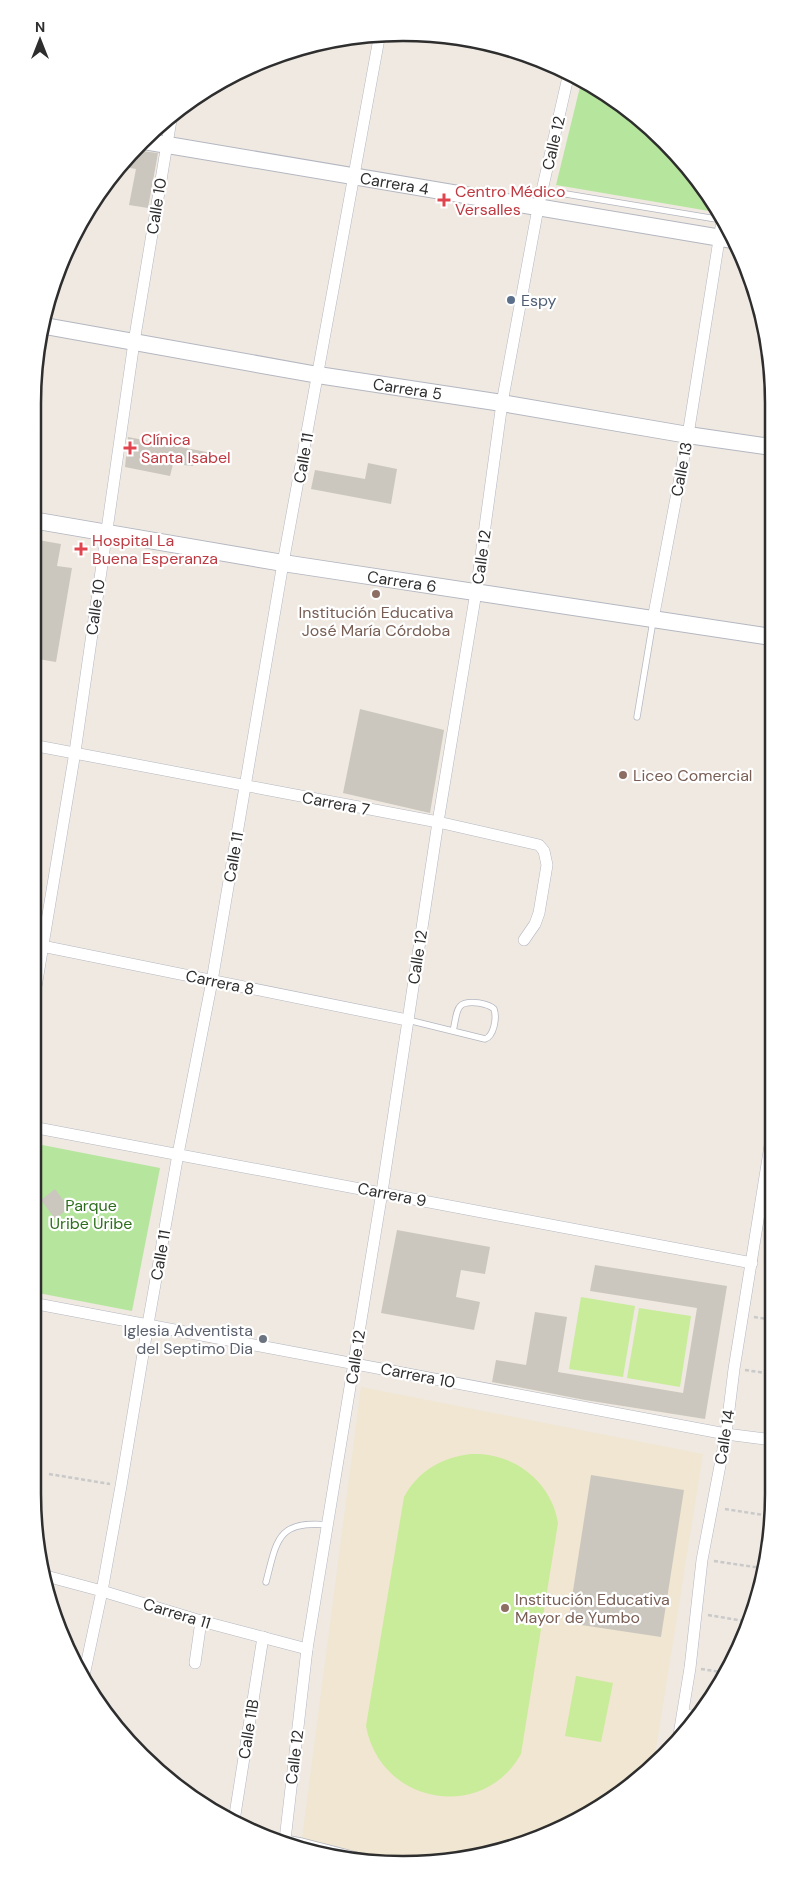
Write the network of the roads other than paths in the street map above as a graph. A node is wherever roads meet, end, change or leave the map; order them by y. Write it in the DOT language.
graph roads {
  1 [pos="378,42"];
  2 [pos="567,81"];
  3 [pos="170,126"];
  4 [pos="152,142"];
  5 [pos="167,144"];
  6 [pos="354,176"];
  7 [pos="542,190"];
  8 [pos="538,208"];
  9 [pos="715,220"];
  10 [pos="725,239"];
  11 [pos="726,242"];
  12 [pos="49,327"];
  13 [pos="134,342"];
  14 [pos="318,375"];
  15 [pos="502,403"];
  16 [pos="688,435"];
  17 [pos="765,446"];
  18 [pos="41,522"];
  19 [pos="106,533"];
  20 [pos="283,563"];
  21 [pos="476,592"];
  22 [pos="653,619"];
  23 [pos="765,636"];
  24 [pos="638,717"];
  25 [pos="41,746"];
  26 [pos="75,752"];
  27 [pos="245,786"];
  28 [pos="438,822"];
  29 [pos="41,929"];
  30 [pos="524,940"];
  31 [pos="41,946"];
  32 [pos="212,981"];
  33 [pos="407,1020"];
  34 [pos="453,1031"];
  35 [pos="41,1129"];
  36 [pos="178,1154"];
  37 [pos="765,1178"];
  38 [pos="382,1192"];
  39 [pos="752,1263"];
  40 [pos="41,1305"];
  41 [pos="148,1324"];
  42 [pos="354,1363"];
  43 [pos="726,1434"];
  44 [pos="765,1439"];
  45 [pos="328,1525"];
  46 [pos="51,1577"];
  47 [pos="266,1582"];
  48 [pos="102,1591"];
  49 [pos="201,1621"];
  50 [pos="263,1637"];
  51 [pos="308,1648"];
  52 [pos="195,1663"];
  53 [pos="86,1667"];
  54 [pos="683,1714"];
  55 [pos="689,1715"];
  56 [pos="681,1726"];
  57 [pos="235,1814"];
  58 [pos="285,1836"];
  1 -- 6 [label="street, Calle 11"];
  2 -- 7 [label="street, Calle 12"];
  3 -- 5 [label="street, Calle 10"];
  4 -- 5 [label="main road, Carrera 4"];
  5 -- 6 [label="main road, Carrera 4"];
  5 -- 13 [label="street, Calle 10"];
  6 -- 8 [label="main road, Carrera 4"];
  6 -- 14 [label="street, Calle 11"];
  7 -- 8 [label="street, Calle 12"];
  7 -- 9 [label="lane"];
  8 -- 10 [label="main road, Carrera 4"];
  8 -- 15 [label="street, Calle 12"];
  11 -- 16 [label="street, Calle 13"];
  12 -- 13 [label="main road, Carrera 5"];
  13 -- 14 [label="main road, Carrera 5"];
  13 -- 19 [label="street, Calle 10"];
  14 -- 15 [label="main road, Carrera 5"];
  14 -- 20 [label="street, Calle 11"];
  15 -- 16 [label="main road, Carrera 5"];
  15 -- 21 [label="street, Calle 12"];
  16 -- 17 [label="main road, Carrera 5"];
  16 -- 22 [label="street, Calle 13"];
  18 -- 19 [label="main road, Carrera 6"];
  19 -- 20 [label="main road, Carrera 6"];
  19 -- 26 [label="street, Calle 10"];
  20 -- 21 [label="main road, Carrera 6"];
  20 -- 27 [label="street, Calle 11"];
  21 -- 22 [label="main road, Carrera 6"];
  21 -- 28 [label="street, Calle 12"];
  22 -- 23 [label="main road, Carrera 6"];
  22 -- 24 [label="lane, Calle 13"];
  25 -- 26 [label="street, Carrera 7"];
  26 -- 27 [label="street, Carrera 7"];
  26 -- 29 [label="street, Calle 10"];
  27 -- 28 [label="street, Carrera 7"];
  27 -- 32 [label="street, Calle 11"];
  28 -- 30 [label="street, Carrera 7"];
  28 -- 33 [label="street, Calle 12"];
  31 -- 32 [label="street, Carrera 8"];
  32 -- 33 [label="street, Carrera 8"];
  32 -- 36 [label="street, Calle 11"];
  33 -- 34 [label="lane"];
  33 -- 38 [label="street, Calle 12"];
  34 -- 34 [label="lane"];
  35 -- 36 [label="street, Carrera 9"];
  36 -- 38 [label="street, Carrera 9"];
  36 -- 41 [label="street, Calle 11"];
  37 -- 39 [label="street, Calle 14"];
  38 -- 39 [label="street, Carrera 9"];
  38 -- 42 [label="street, Calle 12"];
  39 -- 43 [label="street, Calle 14"];
  40 -- 41 [label="street, Carrera 10"];
  41 -- 42 [label="street, Carrera 10"];
  41 -- 48 [label="street, Calle 11"];
  42 -- 43 [label="street, Carrera 10"];
  42 -- 45 [label="street, Calle 12"];
  43 -- 44 [label="street, Carrera 10"];
  43 -- 54 [label="street, Calle 14"];
  45 -- 47 [label="lane"];
  45 -- 51 [label="street, Calle 12"];
  46 -- 48 [label="street, Carrera 11"];
  48 -- 49 [label="street, Carrera 11"];
  48 -- 53 [label="street, Calle 11"];
  49 -- 50 [label="street, Carrera 11"];
  49 -- 52 [label="street"];
  50 -- 51 [label="street, Carrera 11"];
  50 -- 57 [label="street, Calle 11B"];
  51 -- 58 [label="street, Calle 12"];
  54 -- 55 [label="street"];
  54 -- 56 [label="street, Calle 14"];
}
